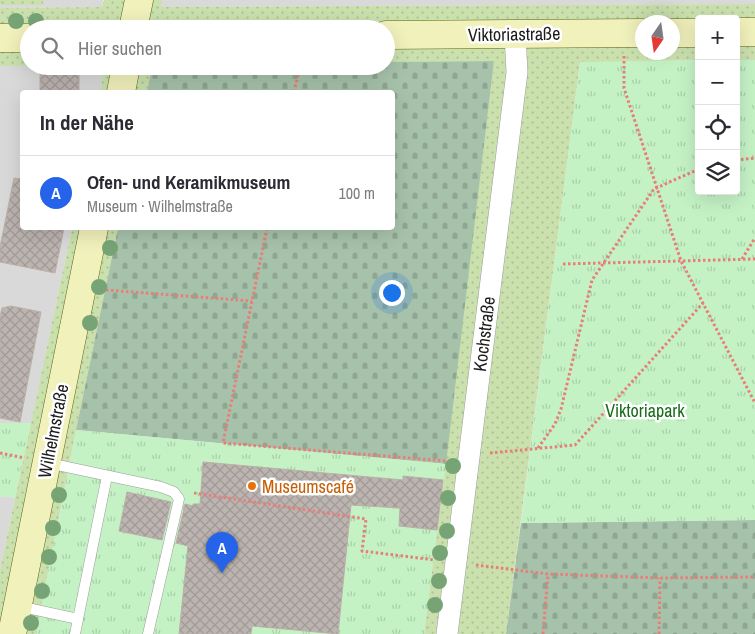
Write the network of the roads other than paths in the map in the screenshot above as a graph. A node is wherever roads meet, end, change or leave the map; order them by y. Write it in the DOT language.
graph roads {
  1 [pos="139,0"];
  2 [pos="135,20"];
  3 [pos="740,32"];
  4 [pos="755,32"];
  5 [pos="633,33"];
  6 [pos="680,33"];
  7 [pos="695,33"];
  8 [pos="395,35"];
  9 [pos="515,35"];
  10 [pos="0,38"];
  11 [pos="20,38"];
  12 [pos="124,75"];
  13 [pos="121,90"];
  14 [pos="94,230"];
  15 [pos="47,462"];
  16 [pos="108,476"];
  17 [pos="18,606"];
  18 [pos="78,619"];
  19 [pos="12,634"];
  20 [pos="75,634"];
  21 [pos="148,634"];
  22 [pos="448,634"];
  1 -- 2 [label="street"];
  3 -- 4 [label="street"];
  5 -- 9 [label="street, Viktoriastraße"];
  6 -- 7 [label="street"];
  8 -- 9 [label="street, Viktoriastraße"];
  9 -- 22 [label="street, Kochstraße"];
  10 -- 11 [label="street"];
  12 -- 13 [label="street"];
  14 -- 15 [label="street, Wilhelmstraße"];
  15 -- 16 [label="lane"];
  15 -- 17 [label="street, Wilhelmstraße"];
  16 -- 18 [label="lane"];
  16 -- 21 [label="lane"];
  17 -- 18 [label="lane"];
  17 -- 19 [label="street, Wilhelmstraße"];
  18 -- 20 [label="lane"];
}
